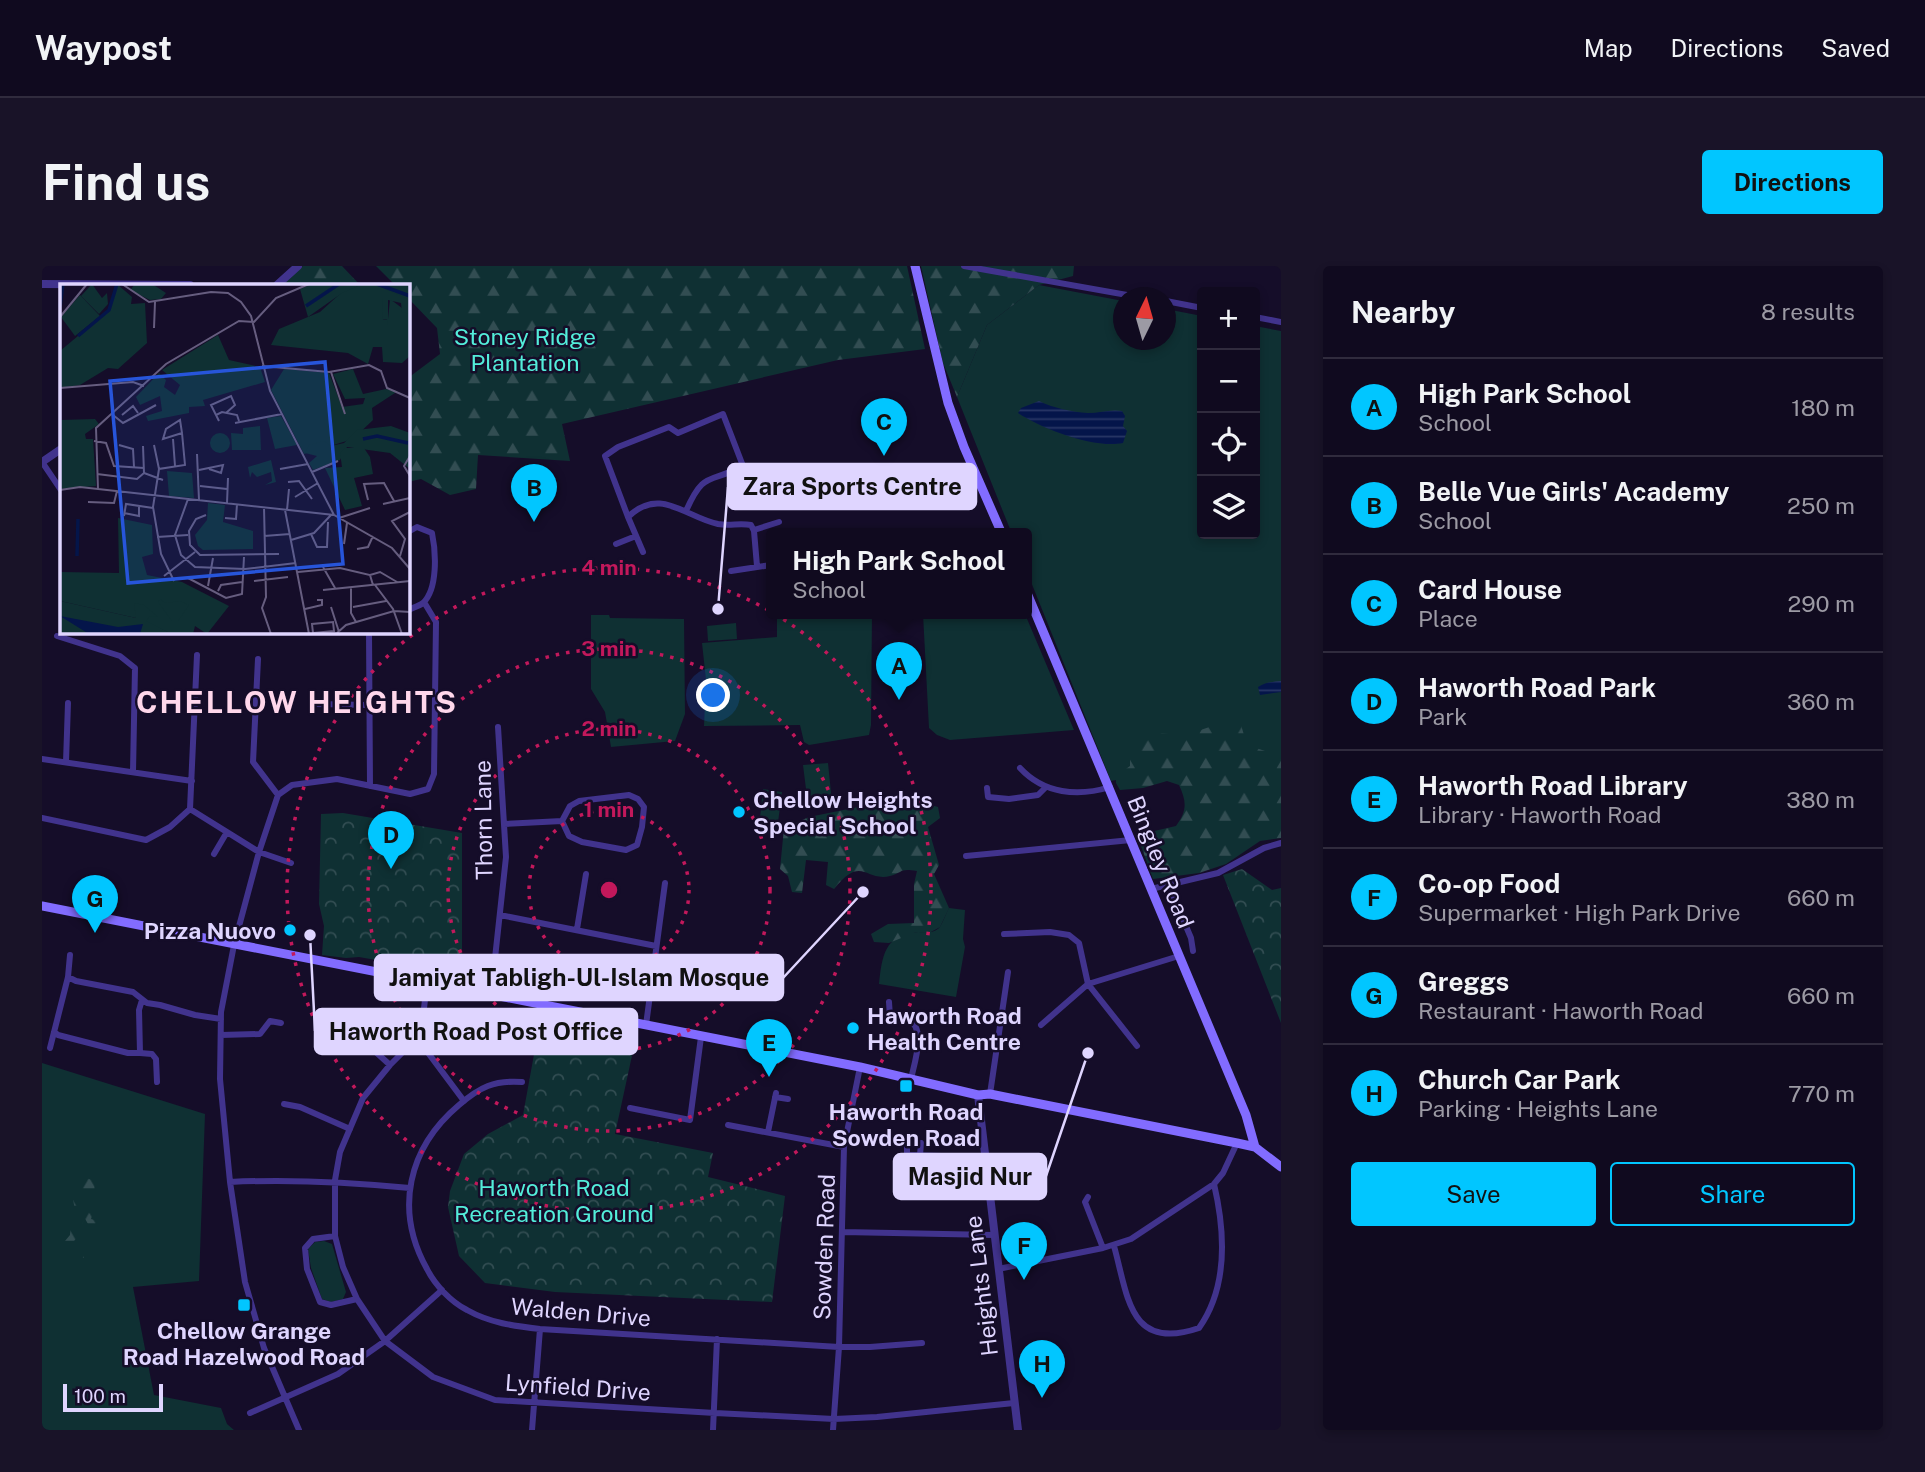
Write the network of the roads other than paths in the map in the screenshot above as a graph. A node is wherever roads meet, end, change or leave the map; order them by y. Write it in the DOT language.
graph roads {
  1 [pos="298,266"];
  2 [pos="915,266"];
  3 [pos="964,266"];
  4 [pos="42,284"];
  5 [pos="60,284"];
  6 [pos="278,284"];
  7 [pos="1113,292"];
  8 [pos="1176,303"];
  9 [pos="1197,307"];
  10 [pos="1260,318"];
  11 [pos="1281,321"];
  12 [pos="60,450"];
  13 [pos="42,462"];
  14 [pos="60,489"];
  15 [pos="686,511"];
  16 [pos="628,517"];
  17 [pos="779,523"];
  18 [pos="999,528"];
  19 [pos="754,530"];
  20 [pos="410,531"];
  21 [pos="636,536"];
  22 [pos="616,544"];
  23 [pos="643,552"];
  24 [pos="766,565"];
  25 [pos="757,566"];
  26 [pos="732,571"];
  27 [pos="424,602"];
  28 [pos="1032,605"];
  29 [pos="410,609"];
  30 [pos="369,634"];
  31 [pos="57,636"];
  32 [pos="197,655"];
  33 [pos="258,659"];
  34 [pos="68,703"];
  35 [pos="316,704"];
  36 [pos="370,705"];
  37 [pos="498,727"];
  38 [pos="42,759"];
  39 [pos="66,762"];
  40 [pos="1020,768"];
  41 [pos="133,772"];
  42 [pos="192,781"];
  43 [pos="370,786"];
  44 [pos="1110,787"];
  45 [pos="987,788"];
  46 [pos="1045,788"];
  47 [pos="278,795"];
  48 [pos="190,808"];
  49 [pos="42,818"];
  50 [pos="562,821"];
  51 [pos="504,824"];
  52 [pos="227,832"];
  53 [pos="1131,840"];
  54 [pos="1281,843"];
  55 [pos="259,852"];
  56 [pos="214,854"];
  57 [pos="966,856"];
  58 [pos="291,863"];
  59 [pos="586,874"];
  60 [pos="665,883"];
  61 [pos="1168,884"];
  62 [pos="1151,889"];
  63 [pos="42,906"];
  64 [pos="500,915"];
  65 [pos="577,929"];
  66 [pos="1004,934"];
  67 [pos="234,945"];
  68 [pos="656,946"];
  69 [pos="1193,951"];
  70 [pos="71,955"];
  71 [pos="1178,956"];
  72 [pos="1008,972"];
  73 [pos="68,977"];
  74 [pos="427,982"];
  75 [pos="1088,984"];
  76 [pos="491,995"];
  77 [pos="142,1000"];
  78 [pos="889,1002"];
  79 [pos="221,1018"];
  80 [pos="281,1023"];
  81 [pos="646,1025"];
  82 [pos="1041,1025"];
  83 [pos="54,1032"];
  84 [pos="317,1032"];
  85 [pos="221,1035"];
  86 [pos="701,1037"];
  87 [pos="417,1038"];
  88 [pos="1138,1046"];
  89 [pos="50,1048"];
  90 [pos="140,1053"];
  91 [pos="390,1065"];
  92 [pos="860,1067"];
  93 [pos="911,1079"];
  94 [pos="157,1082"];
  95 [pos="522,1082"];
  96 [pos="990,1094"];
  97 [pos="978,1095"];
  98 [pos="789,1099"];
  99 [pos="464,1101"];
  100 [pos="284,1104"];
  101 [pos="630,1108"];
  102 [pos="728,1125"];
  103 [pos="350,1129"];
  104 [pos="768,1132"];
  105 [pos="1237,1143"];
  106 [pos="844,1147"];
  107 [pos="1255,1147"];
  108 [pos="920,1156"];
  109 [pos="985,1161"];
  110 [pos="1280,1164"];
  111 [pos="917,1169"];
  112 [pos="987,1172"];
  113 [pos="335,1180"];
  114 [pos="230,1182"];
  115 [pos="1214,1184"];
  116 [pos="410,1188"];
  117 [pos="1088,1197"];
  118 [pos="843,1232"];
  119 [pos="994,1235"];
  120 [pos="335,1236"];
  121 [pos="1114,1246"];
  122 [pos="1103,1248"];
  123 [pos="998,1269"];
  124 [pos="442,1290"];
  125 [pos="357,1299"];
  126 [pos="540,1329"];
  127 [pos="717,1339"];
  128 [pos="385,1341"];
  129 [pos="922,1343"];
  130 [pos="839,1346"];
  131 [pos="286,1397"];
  132 [pos="535,1403"];
  133 [pos="1014,1403"];
  134 [pos="250,1413"];
  135 [pos="715,1413"];
  136 [pos="834,1419"];
  137 [pos="299,1430"];
  138 [pos="532,1430"];
  139 [pos="713,1430"];
  140 [pos="833,1430"];
  141 [pos="1018,1430"];
  1 -- 6 [label="street"];
  2 -- 18 [label="main road"];
  3 -- 7 [label="street"];
  4 -- 5 [label="street"];
  8 -- 9 [label="street"];
  10 -- 11 [label="street"];
  12 -- 13 [label="street"];
  13 -- 14 [label="street"];
  15 -- 16 [label="street"];
  15 -- 16 [label="street"];
  15 -- 19 [label="street"];
  16 -- 21 [label="street"];
  17 -- 19 [label="street"];
  19 -- 25 [label="street"];
  20 -- 27 [label="street"];
  21 -- 22 [label="street"];
  21 -- 23 [label="street"];
  24 -- 25 [label="street"];
  25 -- 26 [label="street"];
  27 -- 29 [label="street"];
  27 -- 43 [label="street"];
  28 -- 44 [label="main road, Bingley Road"];
  30 -- 36 [label="street"];
  31 -- 41 [label="street"];
  32 -- 42 [label="street"];
  33 -- 47 [label="street"];
  34 -- 39 [label="street"];
  35 -- 36 [label="street"];
  36 -- 43 [label="street"];
  37 -- 51 [label="street, Thorn Lane"];
  38 -- 39 [label="street"];
  39 -- 41 [label="street"];
  40 -- 46 [label="street"];
  41 -- 42 [label="street"];
  42 -- 48 [label="street"];
  43 -- 47 [label="street"];
  44 -- 46 [label="street"];
  44 -- 53 [label="main road, Bingley Road"];
  45 -- 46 [label="street"];
  47 -- 55 [label="street"];
  48 -- 49 [label="street"];
  48 -- 52 [label="street"];
  50 -- 50 [label="street"];
  50 -- 51 [label="street"];
  51 -- 64 [label="street, Thorn Lane"];
  52 -- 55 [label="street"];
  52 -- 56 [label="street"];
  53 -- 57 [label="street"];
  53 -- 62 [label="main road, Bingley Road"];
  54 -- 61 [label="street"];
  55 -- 58 [label="street"];
  55 -- 67 [label="street"];
  59 -- 65 [label="street"];
  60 -- 68 [label="street"];
  61 -- 62 [label="street"];
  61 -- 69 [label="street"];
  62 -- 71 [label="main road, Bingley Road"];
  63 -- 67 [label="main road"];
  64 -- 65 [label="street"];
  64 -- 76 [label="street, Thorn Lane"];
  65 -- 68 [label="street"];
  66 -- 75 [label="street"];
  67 -- 74 [label="main road"];
  67 -- 79 [label="street"];
  68 -- 81 [label="street"];
  70 -- 73 [label="street"];
  71 -- 75 [label="street"];
  71 -- 107 [label="main road, Bingley Road"];
  72 -- 96 [label="street"];
  73 -- 77 [label="street"];
  73 -- 83 [label="street"];
  74 -- 76 [label="main road"];
  74 -- 87 [label="street"];
  75 -- 82 [label="street"];
  75 -- 88 [label="street"];
  76 -- 81 [label="main road"];
  77 -- 79 [label="street"];
  77 -- 90 [label="street"];
  78 -- 93 [label="street"];
  79 -- 85 [label="street"];
  80 -- 85 [label="street"];
  81 -- 86 [label="main road"];
  83 -- 89 [label="street"];
  83 -- 90 [label="street"];
  84 -- 91 [label="street"];
  85 -- 114 [label="street"];
  86 -- 92 [label="main road"];
  86 -- 101 [label="street"];
  87 -- 91 [label="street, Lynfield Drive"];
  87 -- 99 [label="street"];
  90 -- 94 [label="street"];
  91 -- 103 [label="street, Lynfield Drive"];
  92 -- 93 [label="main road"];
  92 -- 106 [label="street, Sowden Road"];
  93 -- 97 [label="main road"];
  95 -- 99 [label="street, Walden Drive"];
  96 -- 97 [label="main road"];
  96 -- 105 [label="main road"];
  97 -- 109 [label="street, Heights Lane"];
  98 -- 104 [label="street"];
  99 -- 116 [label="street, Walden Drive"];
  100 -- 103 [label="street"];
  102 -- 104 [label="street"];
  103 -- 113 [label="street, Lynfield Drive"];
  104 -- 106 [label="street"];
  105 -- 107 [label="main road"];
  105 -- 115 [label="street"];
  106 -- 118 [label="street, Sowden Road"];
  107 -- 110 [label="main road"];
  108 -- 109 [label="street"];
  109 -- 112 [label="street, Heights Lane"];
  111 -- 112 [label="street"];
  112 -- 119 [label="street, Heights Lane"];
  113 -- 114 [label="street"];
  113 -- 116 [label="street"];
  113 -- 120 [label="street, Lynfield Drive"];
  114 -- 131 [label="street"];
  115 -- 121 [label="street"];
  115 -- 121 [label="street"];
  116 -- 124 [label="street, Walden Drive"];
  117 -- 122 [label="street"];
  118 -- 119 [label="street"];
  118 -- 130 [label="street, Sowden Road"];
  119 -- 123 [label="street, Heights Lane"];
  120 -- 125 [label="street, Lynfield Drive"];
  120 -- 125 [label="street"];
  121 -- 122 [label="street"];
  122 -- 123 [label="street"];
  123 -- 133 [label="street, Heights Lane"];
  124 -- 126 [label="street, Walden Drive"];
  124 -- 128 [label="street"];
  125 -- 128 [label="street, Lynfield Drive"];
  126 -- 127 [label="street, Walden Drive"];
  126 -- 132 [label="street"];
  127 -- 130 [label="street, Walden Drive"];
  127 -- 135 [label="street"];
  128 -- 131 [label="street"];
  128 -- 132 [label="street, Lynfield Drive"];
  129 -- 130 [label="street, Walden Drive"];
  130 -- 136 [label="street, Sowden Road"];
  131 -- 134 [label="street"];
  131 -- 137 [label="street"];
  132 -- 135 [label="street, Lynfield Drive"];
  132 -- 138 [label="street"];
  133 -- 136 [label="street, Lynfield Drive"];
  133 -- 141 [label="street, Heights Lane"];
  135 -- 136 [label="street, Lynfield Drive"];
  135 -- 139 [label="street"];
  136 -- 140 [label="street, Sowden Road"];
}
